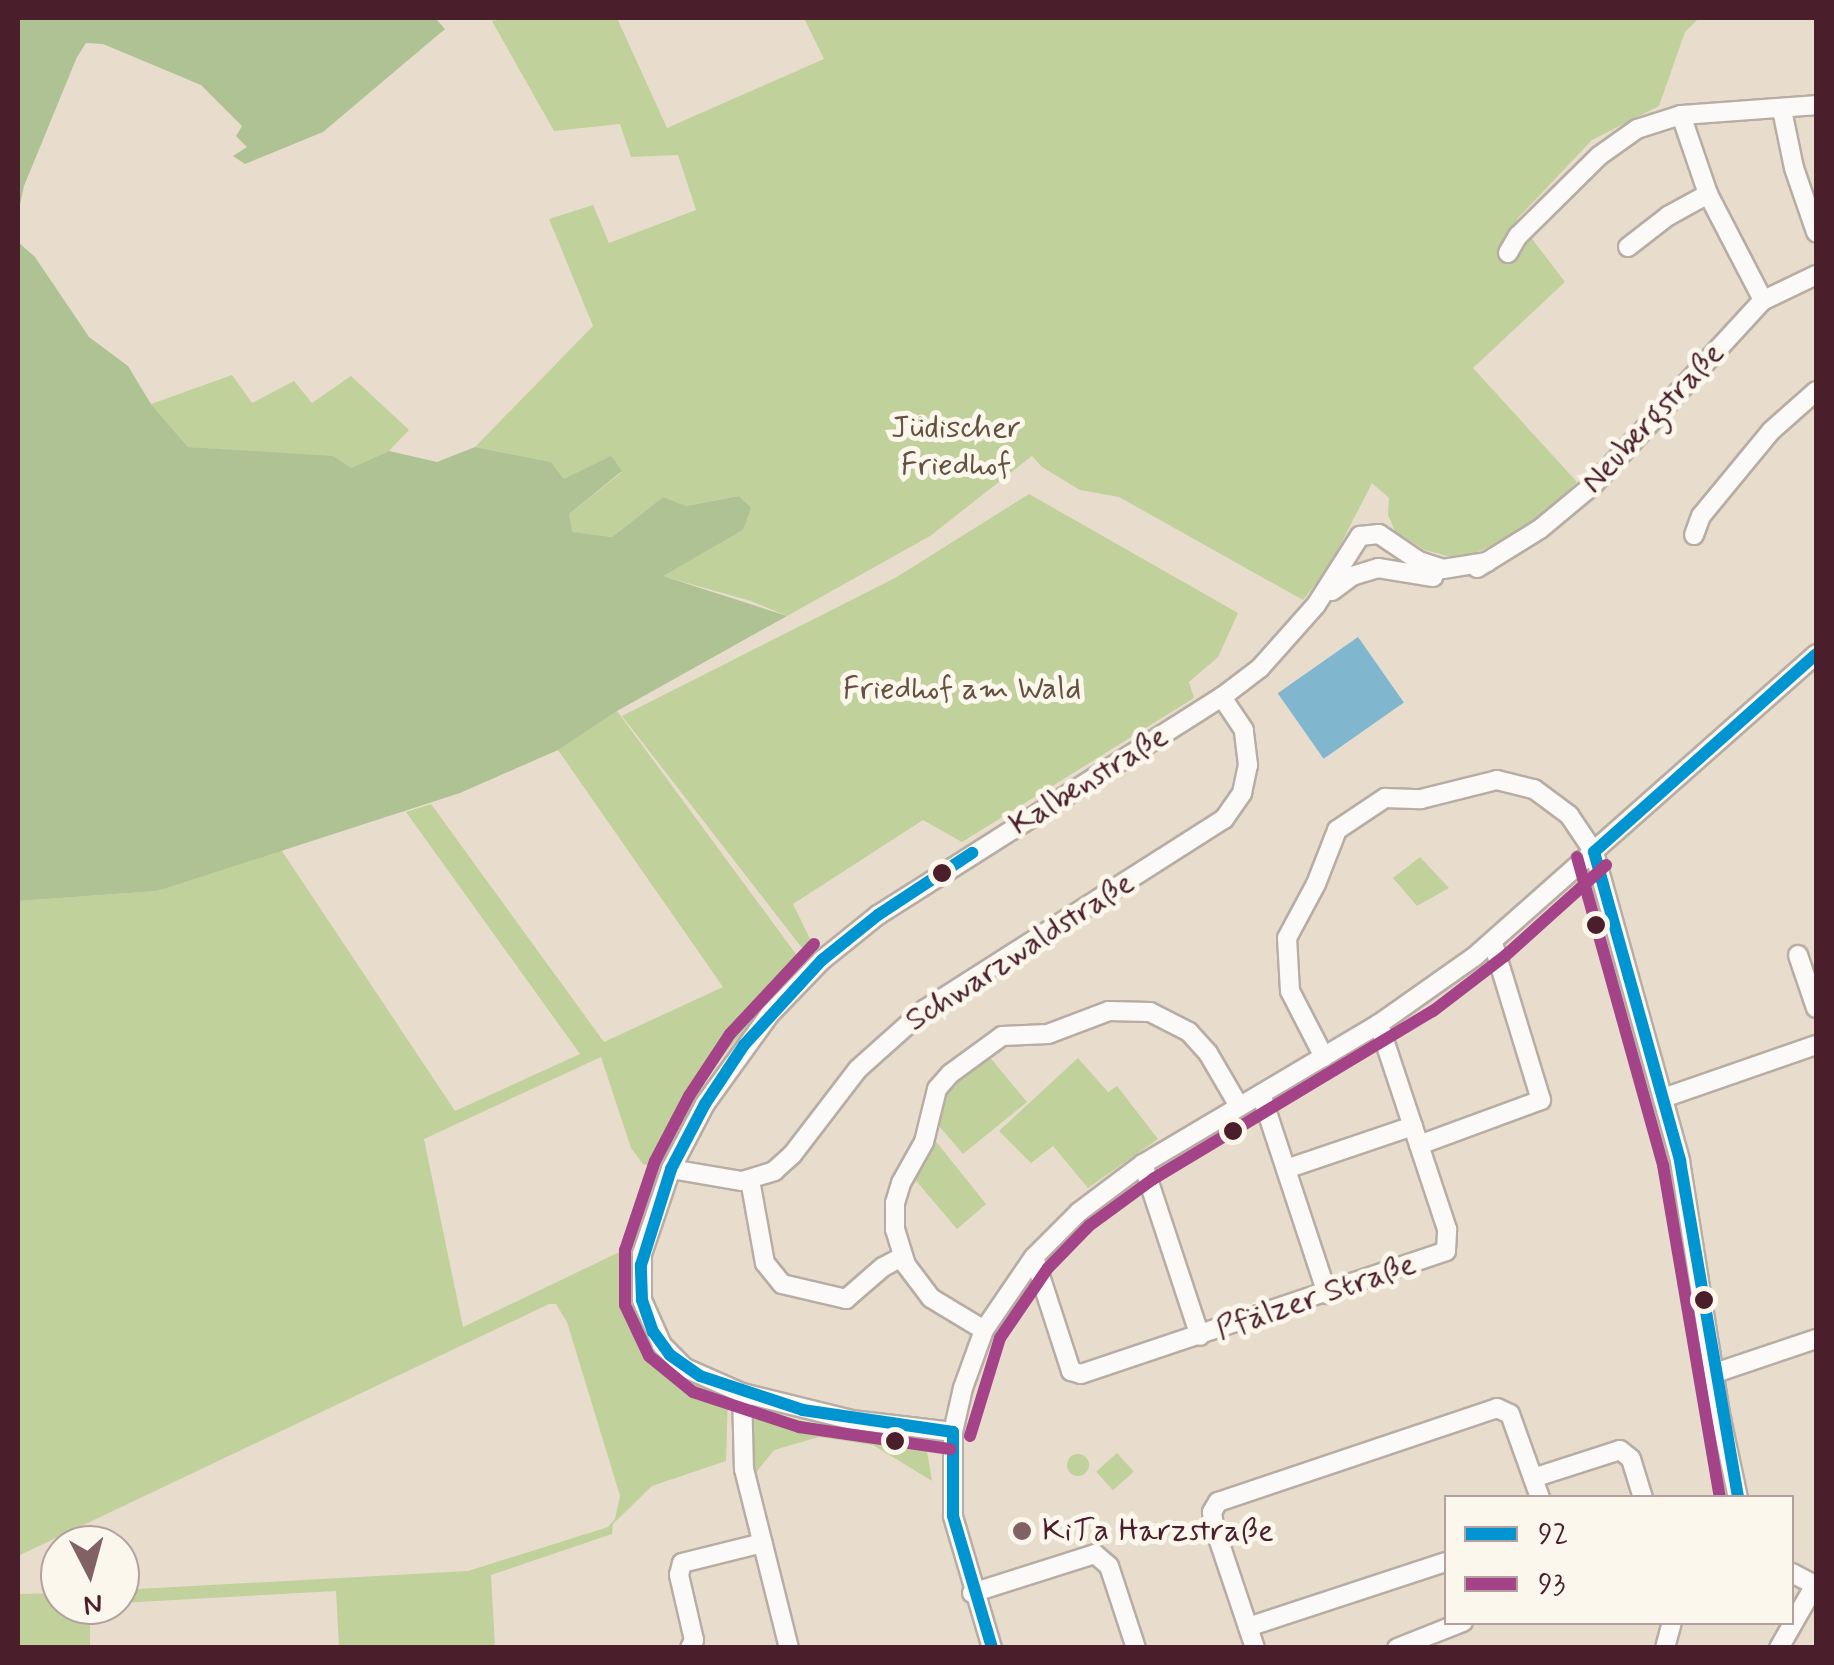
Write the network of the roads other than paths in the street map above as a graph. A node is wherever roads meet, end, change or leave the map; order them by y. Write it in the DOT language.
graph roads {
  1 [pos="1816,105"];
  2 [pos="1782,110"];
  3 [pos="1680,115"];
  4 [pos="1708,194"];
  5 [pos="1816,232"];
  6 [pos="1628,247"];
  7 [pos="1508,253"];
  8 [pos="1816,274"];
  9 [pos="1763,300"];
  10 [pos="1816,390"];
  11 [pos="1694,535"];
  12 [pos="1360,536"];
  13 [pos="1487,562"];
  14 [pos="1316,605"];
  15 [pos="1816,654"];
  16 [pos="1222,697"];
  17 [pos="1594,852"];
  18 [pos="1493,943"];
  19 [pos="1798,955"];
  20 [pos="1816,1008"];
  21 [pos="1379,1024"];
  22 [pos="1816,1044"];
  23 [pos="1324,1056"];
  24 [pos="1261,1094"];
  25 [pos="1663,1098"];
  26 [pos="1239,1106"];
  27 [pos="1416,1135"];
  28 [pos="1143,1164"];
  29 [pos="671,1169"];
  30 [pos="1286,1169"];
  31 [pos="750,1180"];
  32 [pos="902,1257"];
  33 [pos="1034,1257"];
  34 [pos="1327,1294"];
  35 [pos="984,1330"];
  36 [pos="1200,1336"];
  37 [pos="1816,1339"];
  38 [pos="1716,1373"];
  39 [pos="742,1393"];
  40 [pos="953,1432"];
  41 [pos="1533,1478"];
  42 [pos="1539,1495"];
  43 [pos="1642,1495"];
  44 [pos="1737,1495"];
  45 [pos="763,1543"];
  46 [pos="1444,1563"];
  47 [pos="1794,1574"];
  48 [pos="1816,1586"];
  49 [pos="972,1593"];
  50 [pos="1794,1623"];
  51 [pos="1455,1625"];
  52 [pos="1793,1625"];
  53 [pos="1248,1626"];
  54 [pos="690,1648"];
  55 [pos="789,1648"];
  56 [pos="992,1648"];
  57 [pos="1136,1648"];
  58 [pos="1255,1648"];
  59 [pos="1398,1648"];
  60 [pos="1779,1648"];
  1 -- 2 [label="street"];
  2 -- 3 [label="street"];
  2 -- 5 [label="street"];
  3 -- 4 [label="street"];
  3 -- 7 [label="street"];
  4 -- 6 [label="street"];
  4 -- 9 [label="street"];
  8 -- 9 [label="street, Neubergstraße"];
  9 -- 13 [label="street, Neubergstraße"];
  10 -- 11 [label="street"];
  12 -- 13 [label="street, Neubergstraße"];
  12 -- 14 [label="street, Kalbenstraße"];
  13 -- 14 [label="street, Neubergstraße"];
  14 -- 16 [label="street, Kalbenstraße"];
  15 -- 17 [label="street"];
  16 -- 29 [label="street, Kalbenstraße"];
  16 -- 31 [label="street, Schwarzwaldstraße"];
  17 -- 18 [label="street"];
  17 -- 23 [label="street"];
  17 -- 25 [label="street"];
  18 -- 21 [label="street"];
  18 -- 27 [label="street"];
  19 -- 20 [label="street"];
  21 -- 23 [label="street"];
  21 -- 27 [label="street, Pfälzer Straße"];
  22 -- 25 [label="street"];
  23 -- 24 [label="street"];
  24 -- 26 [label="street"];
  24 -- 30 [label="street"];
  25 -- 38 [label="street"];
  26 -- 28 [label="street"];
  26 -- 32 [label="street"];
  27 -- 30 [label="street"];
  27 -- 34 [label="street, Pfälzer Straße"];
  28 -- 33 [label="street"];
  28 -- 36 [label="street"];
  29 -- 31 [label="street"];
  29 -- 39 [label="street, Kalbenstraße"];
  30 -- 34 [label="street"];
  31 -- 32 [label="street"];
  32 -- 35 [label="street"];
  33 -- 35 [label="street"];
  33 -- 36 [label="street, Pfälzer Straße"];
  34 -- 36 [label="street, Pfälzer Straße"];
  35 -- 40 [label="street"];
  37 -- 38 [label="street"];
  38 -- 44 [label="street"];
  39 -- 40 [label="street"];
  39 -- 45 [label="street"];
  40 -- 49 [label="street"];
  41 -- 42 [label="street"];
  41 -- 43 [label="street"];
  41 -- 53 [label="street"];
  45 -- 54 [label="street"];
  45 -- 55 [label="street"];
  46 -- 53 [label="street"];
  47 -- 48 [label="street"];
  48 -- 50 [label="street"];
  49 -- 56 [label="street"];
  49 -- 57 [label="street"];
  51 -- 59 [label="street"];
  52 -- 60 [label="street"];
  53 -- 58 [label="street"];
}
